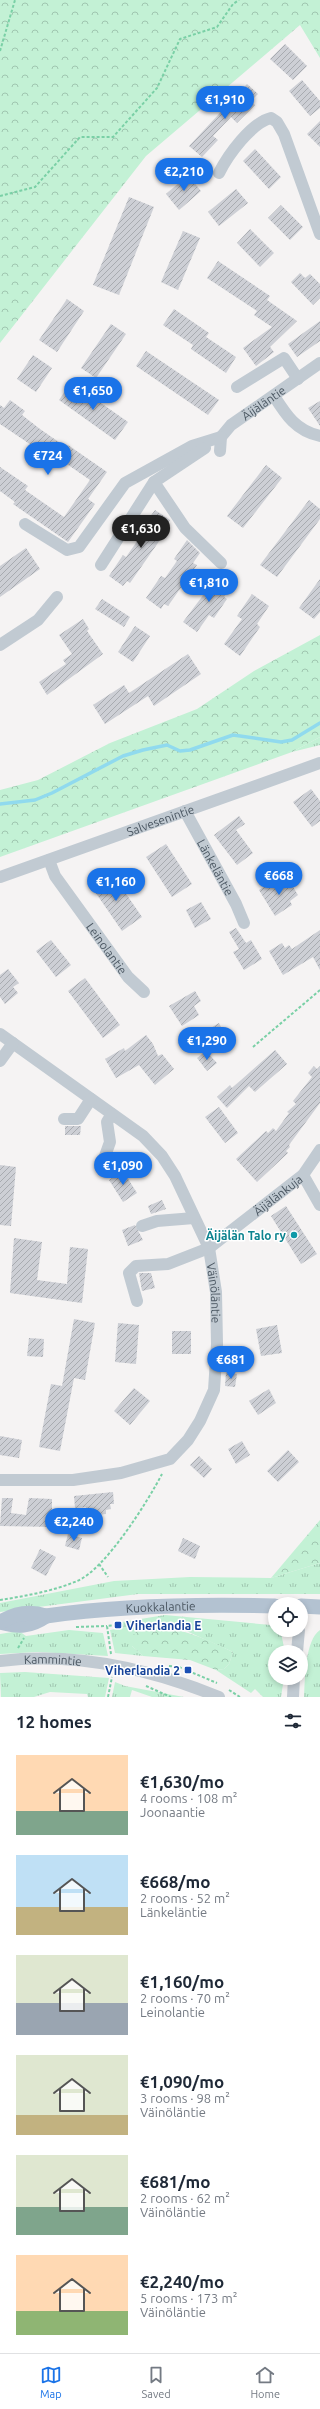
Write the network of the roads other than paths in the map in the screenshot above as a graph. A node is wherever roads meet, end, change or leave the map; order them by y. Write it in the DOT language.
graph roads {
  1 [pos="219,173"];
  2 [pos="320,234"];
  3 [pos="320,363"];
  4 [pos="298,379"];
  5 [pos="237,387"];
  6 [pos="274,396"];
  7 [pos="320,436"];
  8 [pos="221,443"];
  9 [pos="154,482"];
  10 [pos="25,524"];
  11 [pos="221,563"];
  12 [pos="101,565"];
  13 [pos="57,597"];
  14 [pos="0,645"];
  15 [pos="320,763"];
  16 [pos="185,812"];
  17 [pos="49,860"];
  18 [pos="0,877"];
  19 [pos="244,923"];
  20 [pos="144,992"];
  21 [pos="0,1034"];
  22 [pos="13,1043"];
  23 [pos="0,1061"];
  24 [pos="91,1099"];
  25 [pos="112,1114"];
  26 [pos="64,1118"];
  27 [pos="320,1150"];
  28 [pos="105,1156"];
  29 [pos="303,1176"];
  30 [pos="320,1205"];
  31 [pos="194,1218"];
  32 [pos="142,1226"];
  33 [pos="209,1248"];
  34 [pos="137,1301"];
  35 [pos="0,1480"];
  36 [pos="268,1606"];
  37 [pos="308,1607"];
  38 [pos="320,1608"];
  39 [pos="0,1622"];
  40 [pos="0,1661"];
  41 [pos="294,1685"];
  42 [pos="219,1697"];
  43 [pos="293,1697"];
  1 -- 2 [label="street"];
  3 -- 4 [label="street, Äijäläntie"];
  4 -- 5 [label="street"];
  4 -- 6 [label="street, Äijäläntie"];
  6 -- 7 [label="street"];
  6 -- 8 [label="street, Äijäläntie"];
  8 -- 9 [label="street"];
  8 -- 10 [label="street"];
  9 -- 11 [label="street"];
  9 -- 12 [label="street"];
  13 -- 14 [label="street"];
  15 -- 16 [label="street, Salvesenintie"];
  16 -- 17 [label="street, Salvesenintie"];
  16 -- 19 [label="street, Länkeläntie"];
  17 -- 18 [label="street, Salvesenintie"];
  17 -- 20 [label="street, Leinolantie"];
  21 -- 22 [label="street, Väinöläntie"];
  22 -- 23 [label="street"];
  22 -- 24 [label="street, Väinöläntie"];
  24 -- 25 [label="street, Väinöläntie"];
  24 -- 26 [label="street"];
  25 -- 28 [label="street"];
  25 -- 31 [label="street, Väinöläntie"];
  27 -- 29 [label="street, Äijälänkuja"];
  29 -- 30 [label="street"];
  29 -- 33 [label="street, Äijälänkuja"];
  31 -- 32 [label="street"];
  31 -- 33 [label="street, Väinöläntie"];
  33 -- 34 [label="street, Äijälänkuja"];
  33 -- 35 [label="street, Väinöläntie"];
  36 -- 39 [label="main road, Kuokkalantie"];
  37 -- 38 [label="main road"];
  40 -- 42 [label="street, Kammintie"];
  41 -- 43 [label="street"];
}
